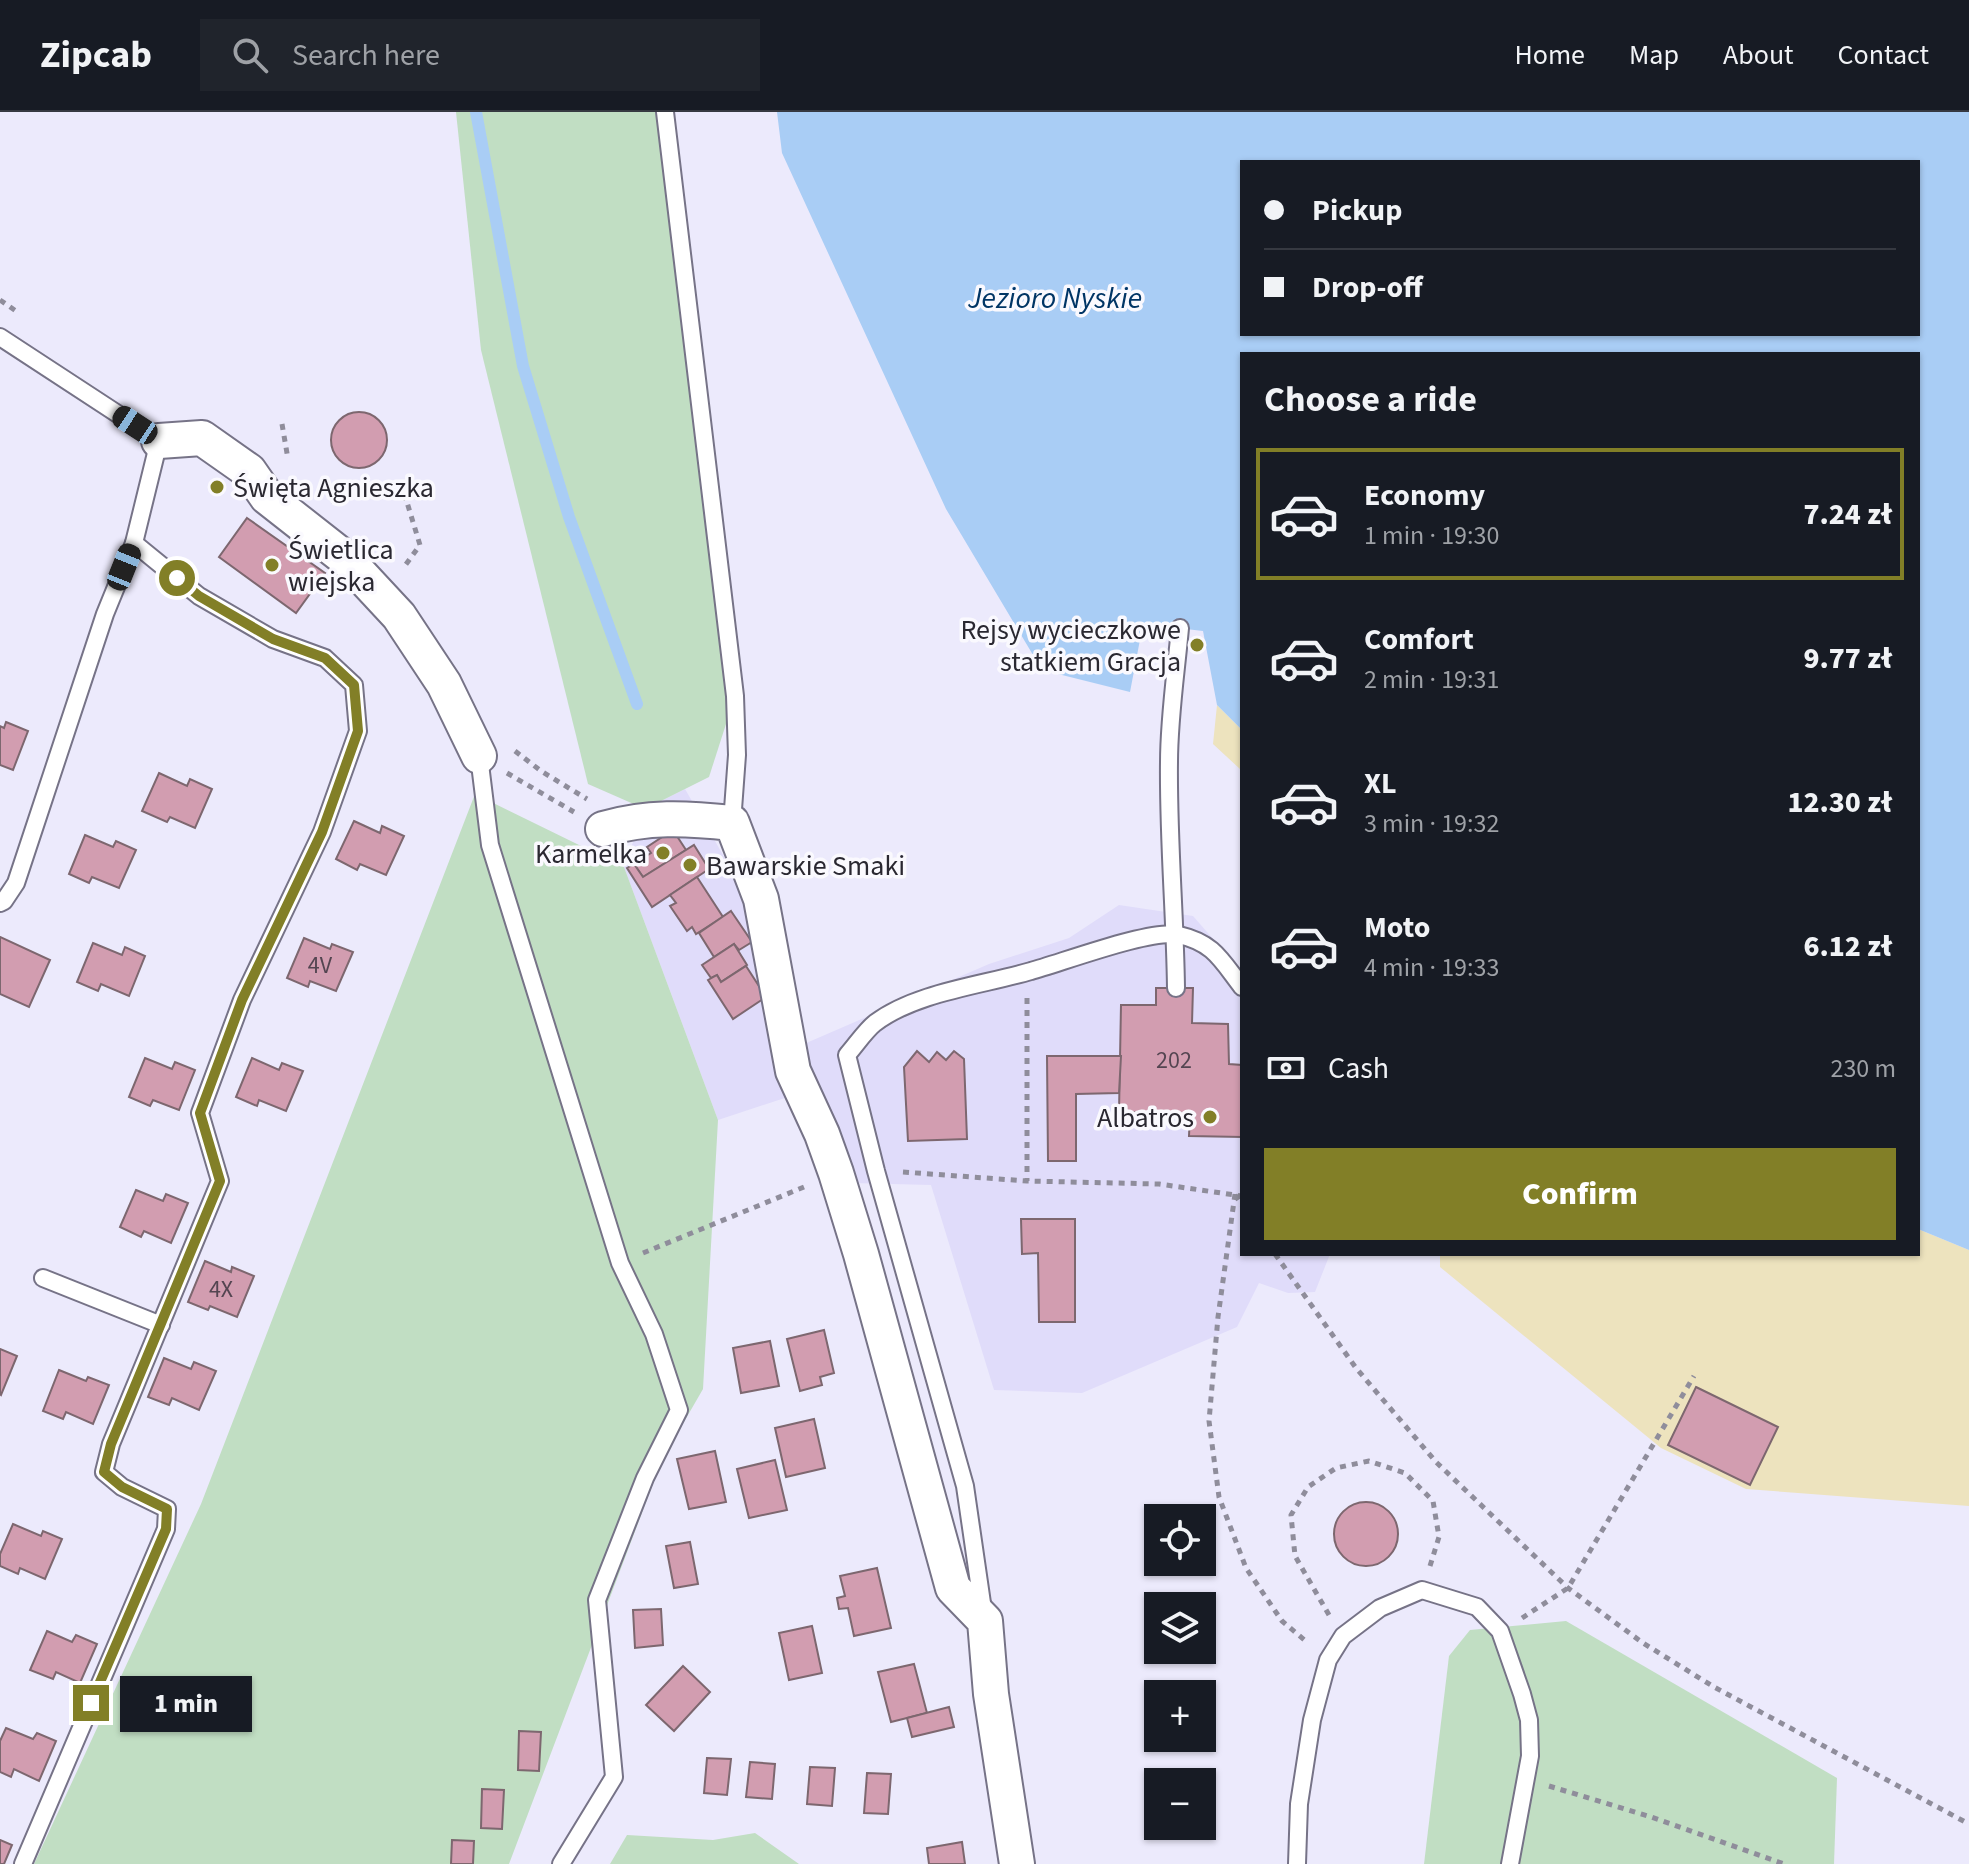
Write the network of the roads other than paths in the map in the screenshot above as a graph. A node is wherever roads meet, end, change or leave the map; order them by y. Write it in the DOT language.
graph roads {
  1 [pos="665,112"];
  2 [pos="0,337"];
  3 [pos="159,441"];
  4 [pos="134,543"];
  5 [pos="1180,628"];
  6 [pos="494,751"];
  7 [pos="732,823"];
  8 [pos="614,826"];
  9 [pos="0,903"];
  10 [pos="1175,933"];
  11 [pos="1240,984"];
  12 [pos="1176,988"];
  13 [pos="43,1278"];
  14 [pos="161,1325"];
  15 [pos="985,1621"];
  16 [pos="23,1864"];
  17 [pos="561,1864"];
  18 [pos="1017,1864"];
  19 [pos="1297,1864"];
  20 [pos="1510,1864"];
  1 -- 7 [label="lane"];
  2 -- 3 [label="lane"];
  3 -- 4 [label="lane"];
  3 -- 6 [label="street"];
  4 -- 9 [label="lane"];
  4 -- 14 [label="lane"];
  5 -- 10 [label="lane"];
  6 -- 17 [label="lane"];
  7 -- 8 [label="street"];
  7 -- 15 [label="street"];
  10 -- 11 [label="lane"];
  10 -- 12 [label="lane"];
  10 -- 15 [label="lane"];
  13 -- 14 [label="lane"];
  14 -- 16 [label="lane"];
  15 -- 18 [label="street"];
  19 -- 20 [label="lane"];
}
